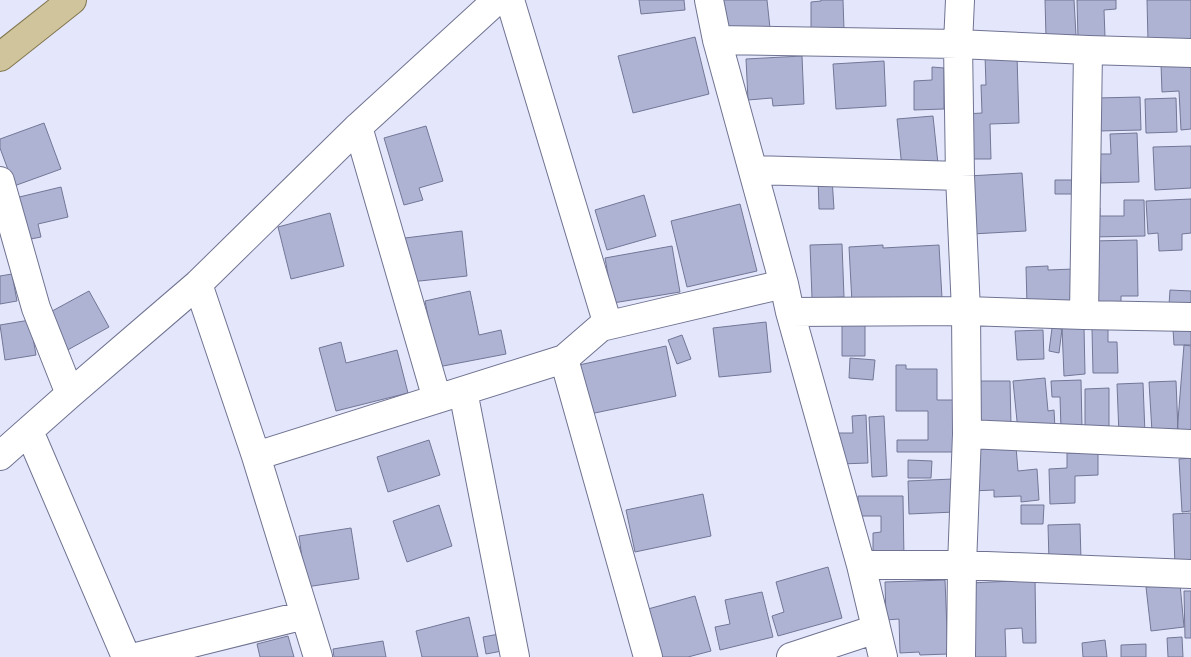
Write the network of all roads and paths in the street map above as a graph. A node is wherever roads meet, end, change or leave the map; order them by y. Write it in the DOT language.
graph roads {
  1 [pos="72,0"];
  2 [pos="497,0"];
  3 [pos="510,0"];
  4 [pos="709,0"];
  5 [pos="960,0"];
  6 [pos="717,40"];
  7 [pos="958,44"];
  8 [pos="1088,50"];
  9 [pos="1191,53"];
  10 [pos="0,57"];
  11 [pos="358,127"];
  12 [pos="753,170"];
  13 [pos="960,176"];
  14 [pos="0,180"];
  15 [pos="198,284"];
  16 [pos="784,284"];
  17 [pos="966,311"];
  18 [pos="790,312"];
  19 [pos="1084,315"];
  20 [pos="1191,317"];
  21 [pos="608,325"];
  22 [pos="564,360"];
  23 [pos="463,391"];
  24 [pos="70,394"];
  25 [pos="437,399"];
  26 [pos="29,431"];
  27 [pos="967,434"];
  28 [pos="1191,444"];
  29 [pos="0,456"];
  30 [pos="256,456"];
  31 [pos="861,565"];
  32 [pos="962,565"];
  33 [pos="1191,574"];
  34 [pos="305,615"];
  35 [pos="876,629"];
  36 [pos="126,657"];
  37 [pos="136,657"];
  38 [pos="318,657"];
  39 [pos="515,657"];
  40 [pos="648,657"];
  41 [pos="791,657"];
  42 [pos="883,657"];
  43 [pos="961,657"];
  1 -- 10 [label="main road"];
  2 -- 11 [label="street"];
  3 -- 21 [label="street"];
  4 -- 6 [label="street"];
  5 -- 7 [label="street"];
  6 -- 7 [label="street"];
  6 -- 12 [label="street"];
  7 -- 8 [label="street"];
  7 -- 13 [label="street"];
  8 -- 9 [label="street"];
  8 -- 19 [label="street"];
  11 -- 15 [label="street"];
  11 -- 25 [label="street"];
  12 -- 13 [label="street"];
  12 -- 16 [label="street"];
  13 -- 17 [label="street"];
  14 -- 24 [label="street"];
  15 -- 24 [label="street"];
  15 -- 30 [label="street"];
  16 -- 18 [label="street"];
  16 -- 21 [label="street"];
  17 -- 18 [label="street"];
  17 -- 19 [label="street"];
  17 -- 27 [label="street"];
  18 -- 31 [label="street"];
  19 -- 20 [label="street"];
  21 -- 22 [label="street"];
  22 -- 23 [label="street"];
  22 -- 40 [label="street"];
  23 -- 25 [label="street"];
  23 -- 39 [label="street"];
  24 -- 26 [label="street"];
  25 -- 30 [label="street"];
  26 -- 29 [label="street"];
  26 -- 36 [label="street"];
  27 -- 28 [label="street"];
  27 -- 32 [label="street"];
  30 -- 34 [label="street"];
  31 -- 32 [label="street"];
  31 -- 35 [label="street"];
  32 -- 33 [label="street"];
  32 -- 43 [label="street"];
  34 -- 37 [label="street"];
  34 -- 38 [label="street"];
  35 -- 41 [label="street"];
  35 -- 42 [label="street"];
}
